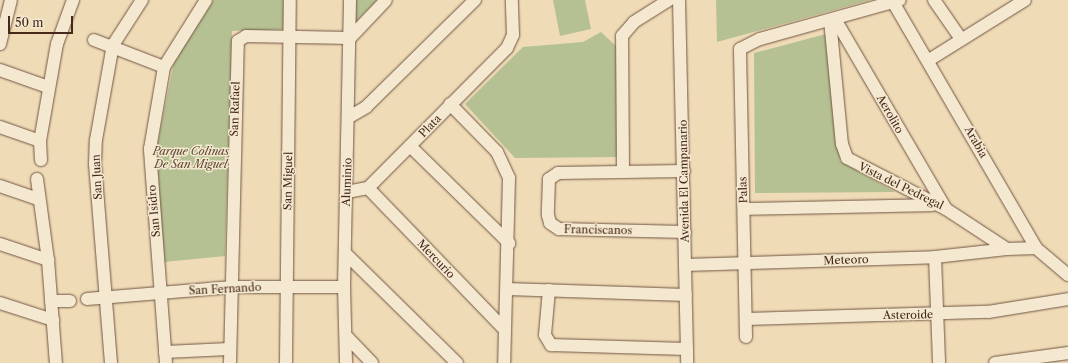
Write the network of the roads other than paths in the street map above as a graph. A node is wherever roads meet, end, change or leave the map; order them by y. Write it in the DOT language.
graph roads {
  1 [pos="11,0"];
  2 [pos="73,0"];
  3 [pos="142,0"];
  4 [pos="206,0"];
  5 [pos="290,0"];
  6 [pos="350,0"];
  7 [pos="386,0"];
  8 [pos="475,0"];
  9 [pos="512,0"];
  10 [pos="669,0"];
  11 [pos="679,0"];
  12 [pos="934,0"];
  13 [pos="1023,0"];
  14 [pos="897,1"];
  15 [pos="832,19"];
  16 [pos="290,37"];
  17 [pos="350,38"];
  18 [pos="961,39"];
  19 [pos="94,40"];
  20 [pos="0,44"];
  21 [pos="112,45"];
  22 [pos="929,60"];
  23 [pos="164,67"];
  24 [pos="0,70"];
  25 [pos="48,87"];
  26 [pos="450,104"];
  27 [pos="349,117"];
  28 [pos="0,127"];
  29 [pos="40,141"];
  30 [pos="410,146"];
  31 [pos="40,160"];
  32 [pos="623,171"];
  33 [pos="684,171"];
  34 [pos="37,179"];
  35 [pos="0,186"];
  36 [pos="368,188"];
  37 [pos="347,192"];
  38 [pos="38,198"];
  39 [pos="941,207"];
  40 [pos="744,209"];
  41 [pos="685,232"];
  42 [pos="509,243"];
  43 [pos="0,244"];
  44 [pos="1036,248"];
  45 [pos="1007,249"];
  46 [pos="345,253"];
  47 [pos="935,257"];
  48 [pos="48,260"];
  49 [pos="746,263"];
  50 [pos="685,265"];
  51 [pos="1068,275"];
  52 [pos="286,286"];
  53 [pos="233,287"];
  54 [pos="344,287"];
  55 [pos="507,289"];
  56 [pos="549,290"];
  57 [pos="162,292"];
  58 [pos="686,295"];
  59 [pos="106,297"];
  60 [pos="87,299"];
  61 [pos="1068,299"];
  62 [pos="70,300"];
  63 [pos="51,301"];
  64 [pos="0,303"];
  65 [pos="936,315"];
  66 [pos="746,319"];
  67 [pos="53,320"];
  68 [pos="505,330"];
  69 [pos="347,337"];
  70 [pos="746,337"];
  71 [pos="229,349"];
  72 [pos="687,349"];
  73 [pos="1068,352"];
  74 [pos="166,357"];
  75 [pos="56,363"];
  76 [pos="111,363"];
  77 [pos="230,363"];
  78 [pos="286,363"];
  79 [pos="346,363"];
  80 [pos="372,363"];
  81 [pos="457,363"];
  82 [pos="504,363"];
  83 [pos="687,363"];
  84 [pos="939,363"];
  85 [pos="995,363"];
  1 -- 20 [label="street"];
  2 -- 25 [label="street"];
  3 -- 21 [label="street, San Juan"];
  4 -- 23 [label="street, San Isidro"];
  5 -- 16 [label="street, San Miguel"];
  6 -- 17 [label="street, Aluminio"];
  7 -- 17 [label="street"];
  8 -- 27 [label="street"];
  9 -- 26 [label="street, Plata"];
  10 -- 32 [label="street"];
  11 -- 33 [label="street, Avenida El Campanario"];
  12 -- 18 [label="street"];
  13 -- 18 [label="street"];
  14 -- 15 [label="street"];
  14 -- 22 [label="street, Arabia"];
  15 -- 39 [label="street, Aerolito"];
  15 -- 39 [label="street, Vista del Pedregal"];
  15 -- 40 [label="street, Palas"];
  16 -- 17 [label="street, San Rafael"];
  16 -- 52 [label="street, San Miguel"];
  16 -- 53 [label="street, San Rafael"];
  17 -- 27 [label="street, Aluminio"];
  18 -- 22 [label="street"];
  19 -- 21 [label="street"];
  21 -- 23 [label="street"];
  21 -- 59 [label="street, San Juan"];
  22 -- 44 [label="street, Arabia"];
  23 -- 57 [label="street, San Isidro"];
  24 -- 25 [label="street"];
  25 -- 29 [label="street"];
  26 -- 30 [label="street, Plata"];
  26 -- 42 [label="street"];
  27 -- 37 [label="street, Aluminio"];
  28 -- 29 [label="street"];
  29 -- 31 [label="street"];
  30 -- 36 [label="street, Plata"];
  30 -- 42 [label="street"];
  32 -- 33 [label="street, Franciscanos"];
  32 -- 41 [label="street, Franciscanos"];
  33 -- 41 [label="street, Avenida El Campanario"];
  34 -- 38 [label="street"];
  35 -- 38 [label="street"];
  36 -- 37 [label="street"];
  36 -- 68 [label="street, Mercurio"];
  37 -- 46 [label="street, Aluminio"];
  38 -- 48 [label="street"];
  39 -- 40 [label="street"];
  39 -- 45 [label="street, Vista del Pedregal"];
  40 -- 49 [label="street, Palas"];
  41 -- 50 [label="street, Avenida El Campanario"];
  42 -- 55 [label="street"];
  43 -- 48 [label="street"];
  44 -- 45 [label="street"];
  44 -- 51 [label="street, Arabia"];
  45 -- 47 [label="street, Meteoro"];
  46 -- 54 [label="street, Aluminio"];
  46 -- 81 [label="street"];
  47 -- 49 [label="street, Meteoro"];
  47 -- 65 [label="street"];
  48 -- 63 [label="street"];
  49 -- 50 [label="street, Meteoro"];
  49 -- 66 [label="street, Palas"];
  50 -- 58 [label="street, Avenida El Campanario"];
  52 -- 53 [label="street, San Fernando"];
  52 -- 54 [label="street, San Fernando"];
  52 -- 78 [label="street, San Miguel"];
  53 -- 57 [label="street, San Fernando"];
  53 -- 71 [label="street, San Rafael"];
  54 -- 69 [label="street, Aluminio"];
  55 -- 56 [label="street"];
  55 -- 68 [label="street"];
  56 -- 58 [label="street"];
  56 -- 72 [label="street"];
  57 -- 59 [label="street, San Fernando"];
  57 -- 74 [label="street, San Isidro"];
  58 -- 72 [label="street, Avenida El Campanario"];
  59 -- 60 [label="street, San Fernando"];
  59 -- 76 [label="street, San Juan"];
  61 -- 65 [label="street, Asteroide"];
  62 -- 63 [label="street"];
  63 -- 67 [label="street"];
  64 -- 67 [label="street"];
  65 -- 66 [label="street, Asteroide"];
  65 -- 84 [label="street"];
  66 -- 70 [label="street, Palas"];
  67 -- 75 [label="street"];
  68 -- 82 [label="street"];
  69 -- 79 [label="street, Aluminio"];
  69 -- 80 [label="street"];
  71 -- 74 [label="street"];
  71 -- 77 [label="street, San Rafael"];
  72 -- 83 [label="street, Avenida El Campanario"];
  73 -- 85 [label="street"];
}
